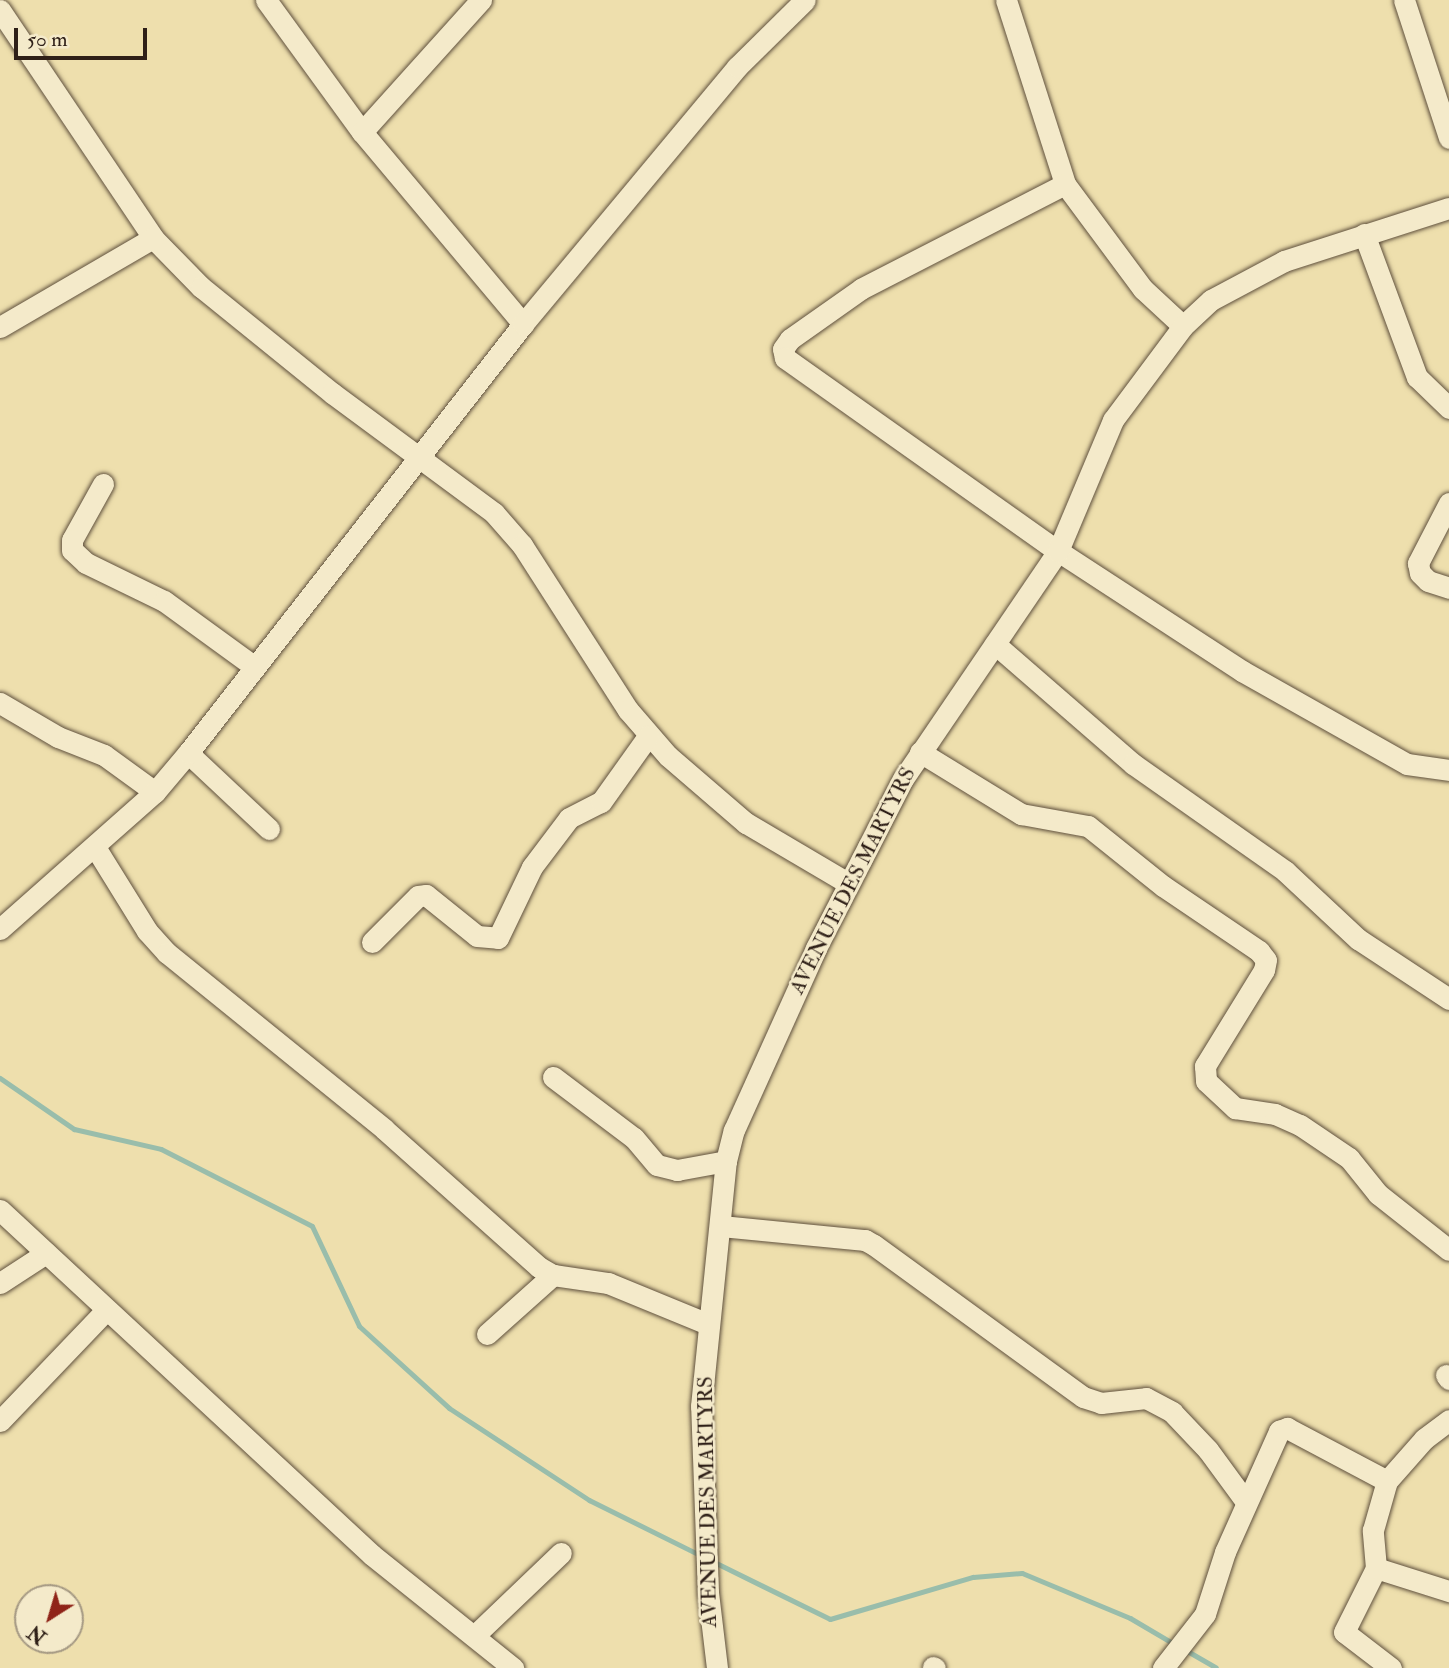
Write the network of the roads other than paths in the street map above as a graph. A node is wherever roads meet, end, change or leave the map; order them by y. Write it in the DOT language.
graph roads {
  1 [pos="266,0"];
  2 [pos="481,0"];
  3 [pos="805,0"];
  4 [pos="1006,0"];
  5 [pos="1412,3"];
  6 [pos="0,10"];
  7 [pos="362,132"];
  8 [pos="1449,138"];
  9 [pos="1065,184"];
  10 [pos="1449,208"];
  11 [pos="1364,234"];
  12 [pos="153,238"];
  13 [pos="523,324"];
  14 [pos="1183,326"];
  15 [pos="0,327"];
  16 [pos="1449,408"];
  17 [pos="419,460"];
  18 [pos="103,484"];
  19 [pos="1449,503"];
  20 [pos="1058,551"];
  21 [pos="1449,588"];
  22 [pos="995,645"];
  23 [pos="255,667"];
  24 [pos="0,704"];
  25 [pos="648,736"];
  26 [pos="920,752"];
  27 [pos="188,754"];
  28 [pos="1449,770"];
  29 [pos="155,792"];
  30 [pos="269,829"];
  31 [pos="95,847"];
  32 [pos="848,883"];
  33 [pos="0,929"];
  34 [pos="372,942"];
  35 [pos="1449,999"];
  36 [pos="553,1077"];
  37 [pos="726,1161"];
  38 [pos="0,1210"];
  39 [pos="721,1226"];
  40 [pos="1449,1250"];
  41 [pos="46,1253"];
  42 [pos="553,1275"];
  43 [pos="0,1283"];
  44 [pos="106,1310"];
  45 [pos="708,1324"];
  46 [pos="486,1334"];
  47 [pos="1449,1420"];
  48 [pos="0,1421"];
  49 [pos="1388,1481"];
  50 [pos="1246,1502"];
  51 [pos="561,1553"];
  52 [pos="1376,1568"];
  53 [pos="1449,1591"];
  54 [pos="474,1636"];
  55 [pos="513,1668"];
  56 [pos="718,1668"];
  57 [pos="1163,1668"];
  58 [pos="1391,1668"];
  1 -- 7 [label="street"];
  2 -- 7 [label="street"];
  3 -- 13 [label="street"];
  4 -- 9 [label="street"];
  5 -- 8 [label="street"];
  6 -- 12 [label="street"];
  7 -- 13 [label="street"];
  9 -- 14 [label="street"];
  9 -- 20 [label="street"];
  10 -- 11 [label="street, AVENUE DES MARTYRS"];
  11 -- 14 [label="street, AVENUE DES MARTYRS"];
  11 -- 16 [label="street"];
  12 -- 15 [label="street"];
  12 -- 17 [label="street"];
  13 -- 17 [label="street"];
  14 -- 20 [label="street, AVENUE DES MARTYRS"];
  17 -- 23 [label="street"];
  17 -- 25 [label="street"];
  18 -- 23 [label="street"];
  19 -- 21 [label="street"];
  20 -- 22 [label="street, AVENUE DES MARTYRS"];
  20 -- 28 [label="street"];
  22 -- 26 [label="street, AVENUE DES MARTYRS"];
  22 -- 35 [label="street"];
  23 -- 27 [label="street"];
  24 -- 29 [label="street"];
  25 -- 32 [label="street"];
  25 -- 34 [label="street"];
  26 -- 32 [label="street, AVENUE DES MARTYRS"];
  26 -- 40 [label="street"];
  27 -- 29 [label="street"];
  27 -- 30 [label="street"];
  29 -- 31 [label="street"];
  31 -- 33 [label="street"];
  31 -- 42 [label="street"];
  32 -- 37 [label="street, AVENUE DES MARTYRS"];
  36 -- 37 [label="street"];
  37 -- 39 [label="street, AVENUE DES MARTYRS"];
  38 -- 41 [label="street"];
  39 -- 45 [label="street, AVENUE DES MARTYRS"];
  39 -- 50 [label="street"];
  41 -- 43 [label="street"];
  41 -- 44 [label="street"];
  42 -- 45 [label="street"];
  42 -- 46 [label="street"];
  44 -- 48 [label="street"];
  44 -- 54 [label="street"];
  45 -- 56 [label="street, AVENUE DES MARTYRS"];
  47 -- 49 [label="street"];
  49 -- 50 [label="street"];
  49 -- 52 [label="street"];
  50 -- 57 [label="street"];
  51 -- 54 [label="street"];
  52 -- 53 [label="street"];
  52 -- 58 [label="street"];
  54 -- 55 [label="street"];
}
